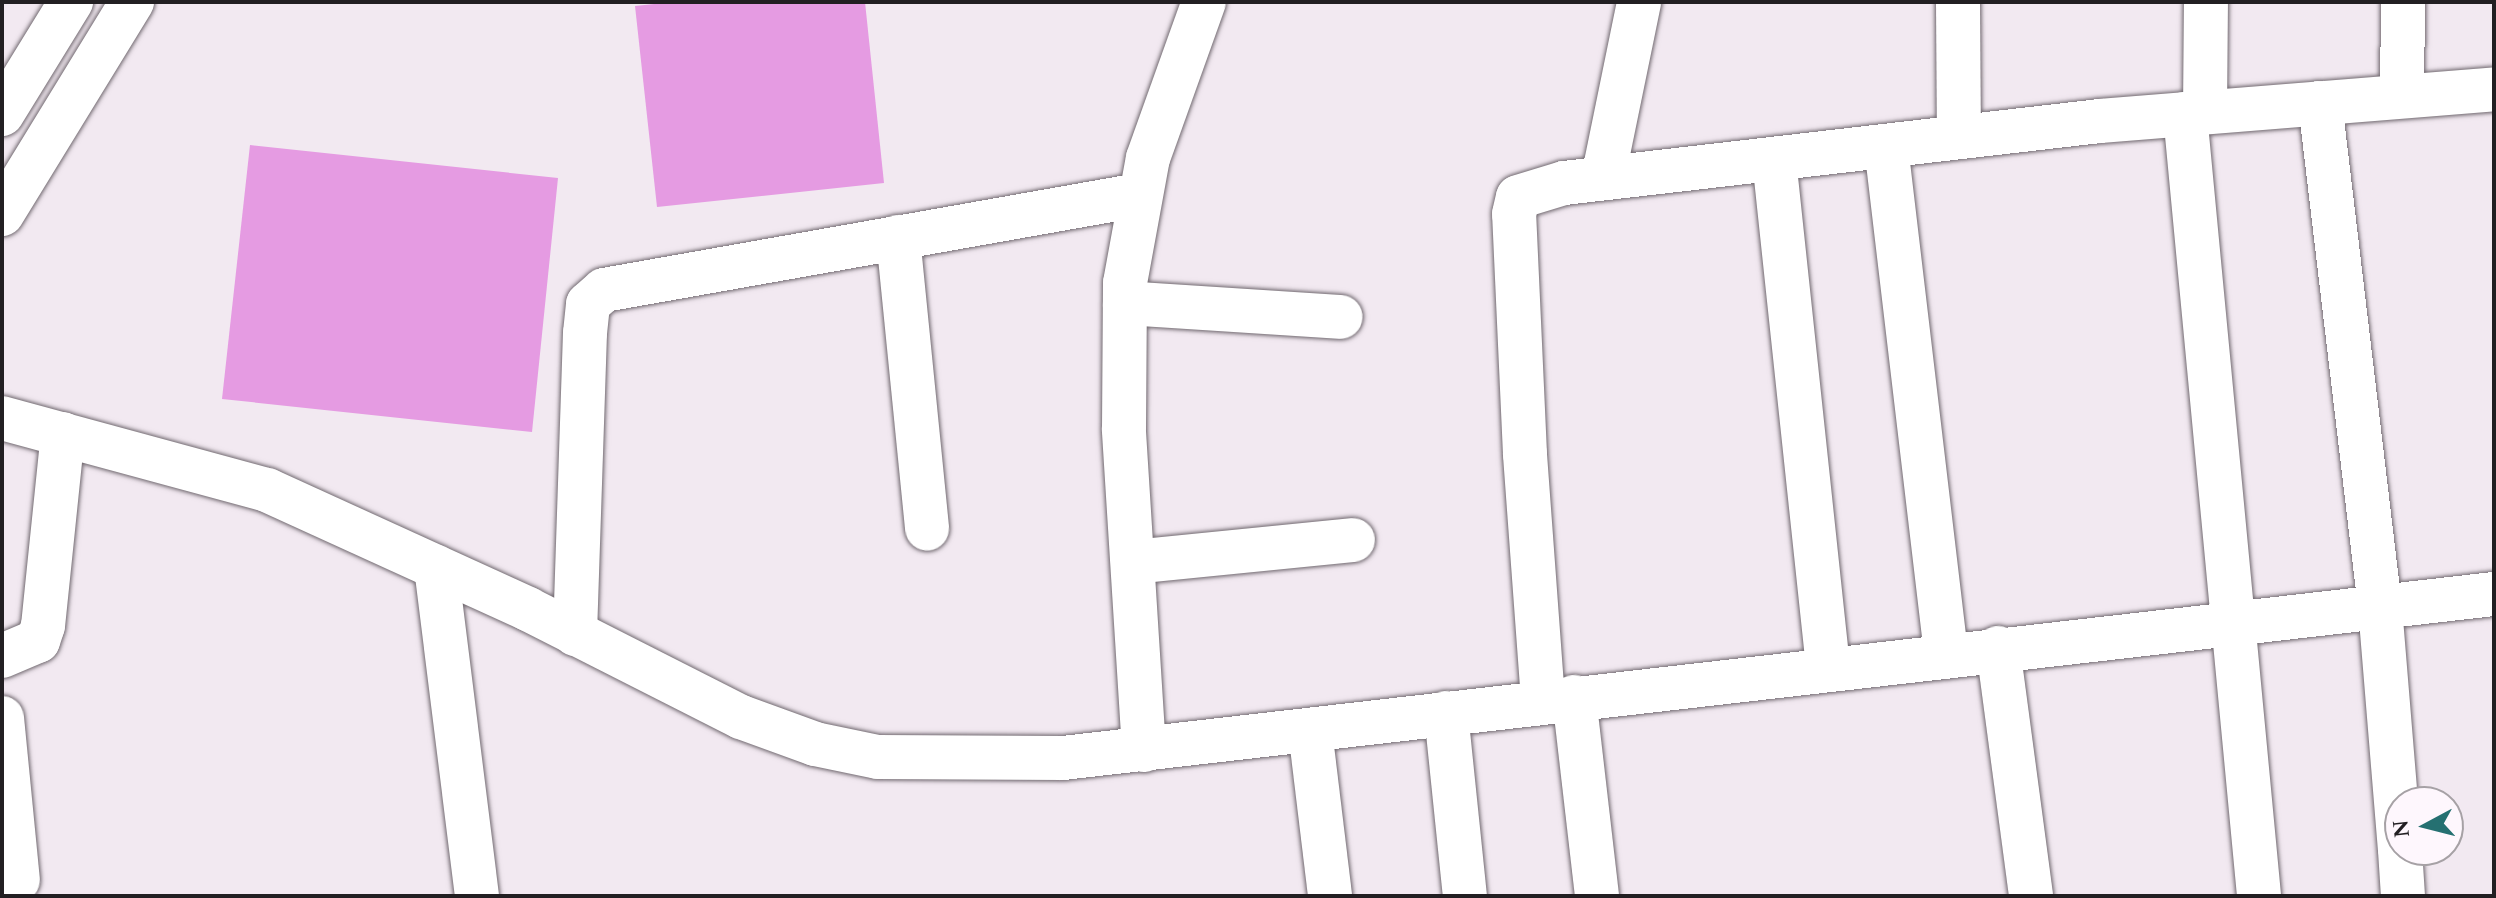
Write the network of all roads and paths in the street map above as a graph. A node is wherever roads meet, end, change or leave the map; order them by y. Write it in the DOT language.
graph roads {
  1 [pos="71,2"];
  2 [pos="132,2"];
  3 [pos="1204,2"];
  4 [pos="1639,2"];
  5 [pos="1958,2"];
  6 [pos="2206,2"];
  7 [pos="2403,2"];
  8 [pos="2494,89"];
  9 [pos="2402,96"];
  10 [pos="2320,103"];
  11 [pos="2195,113"];
  12 [pos="2,114"];
  13 [pos="1959,137"];
  14 [pos="1886,146"];
  15 [pos="1774,159"];
  16 [pos="1603,178"];
  17 [pos="1139,195"];
  18 [pos="2,214"];
  19 [pos="898,237"];
  20 [pos="1125,303"];
  21 [pos="1341,317"];
  22 [pos="2,418"];
  23 [pos="63,434"];
  24 [pos="927,529"];
  25 [pos="1353,540"];
  26 [pos="1133,562"];
  27 [pos="436,567"];
  28 [pos="2494,594"];
  29 [pos="2380,607"];
  30 [pos="2237,622"];
  31 [pos="575,634"];
  32 [pos="1998,648"];
  33 [pos="1946,653"];
  34 [pos="2,656"];
  35 [pos="1828,667"];
  36 [pos="1558,699"];
  37 [pos="1446,713"];
  38 [pos="2,718"];
  39 [pos="1310,730"];
  40 [pos="1144,750"];
  41 [pos="2395,786"];
  42 [pos="2401,866"];
  43 [pos="18,880"];
  44 [pos="477,896"];
  45 [pos="1330,896"];
  46 [pos="1465,896"];
  47 [pos="1597,896"];
  48 [pos="2031,896"];
  49 [pos="2259,896"];
  50 [pos="2403,896"];
  1 -- 12 [label="street"];
  2 -- 18 [label="street"];
  3 -- 17 [label="street"];
  4 -- 16 [label="street"];
  5 -- 13 [label="street"];
  6 -- 11 [label="street"];
  7 -- 9 [label="street"];
  8 -- 9 [label="street"];
  9 -- 10 [label="street"];
  10 -- 11 [label="street"];
  10 -- 29 [label="street"];
  11 -- 13 [label="street"];
  11 -- 30 [label="street"];
  13 -- 14 [label="street"];
  14 -- 15 [label="street"];
  14 -- 33 [label="street"];
  15 -- 16 [label="street"];
  15 -- 35 [label="street"];
  16 -- 36 [label="street"];
  17 -- 19 [label="street"];
  17 -- 20 [label="street"];
  19 -- 24 [label="street"];
  19 -- 31 [label="street"];
  20 -- 21 [label="street"];
  20 -- 26 [label="street"];
  22 -- 23 [label="street"];
  23 -- 27 [label="street"];
  23 -- 34 [label="street"];
  25 -- 26 [label="street"];
  26 -- 40 [label="street"];
  27 -- 31 [label="street"];
  27 -- 44 [label="street"];
  28 -- 29 [label="street"];
  29 -- 30 [label="street"];
  29 -- 41 [label="street"];
  30 -- 32 [label="street"];
  30 -- 49 [label="street"];
  31 -- 40 [label="street"];
  32 -- 33 [label="street"];
  32 -- 48 [label="street"];
  33 -- 35 [label="street"];
  35 -- 36 [label="street"];
  36 -- 37 [label="street"];
  36 -- 47 [label="street"];
  37 -- 39 [label="street"];
  37 -- 46 [label="street"];
  38 -- 43 [label="street"];
  39 -- 40 [label="street"];
  39 -- 45 [label="street"];
  42 -- 50 [label="street"];
}
